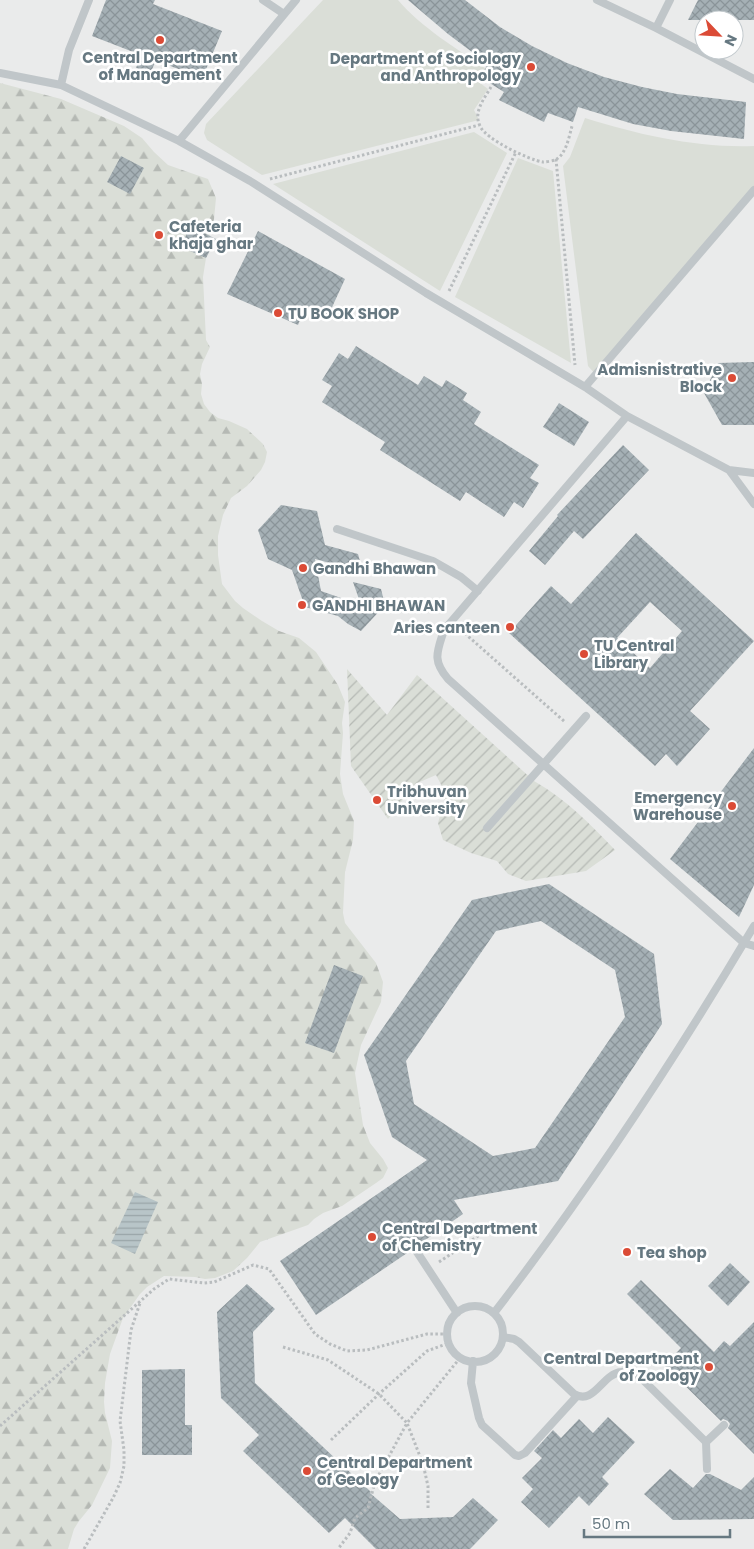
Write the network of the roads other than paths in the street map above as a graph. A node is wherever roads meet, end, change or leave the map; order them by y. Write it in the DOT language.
graph roads {
  1 [pos="89,0"];
  2 [pos="263,0"];
  3 [pos="296,0"];
  4 [pos="598,0"];
  5 [pos="670,0"];
  6 [pos="284,14"];
  7 [pos="656,28"];
  8 [pos="0,73"];
  9 [pos="754,79"];
  10 [pos="61,85"];
  11 [pos="178,141"];
  12 [pos="754,190"];
  13 [pos="584,387"];
  14 [pos="627,416"];
  15 [pos="729,470"];
  16 [pos="754,473"];
  17 [pos="754,504"];
  18 [pos="337,529"];
  19 [pos="478,591"];
  20 [pos="586,716"];
  21 [pos="544,764"];
  22 [pos="488,828"];
  23 [pos="754,926"];
  24 [pos="744,943"];
  25 [pos="754,946"];
  26 [pos="415,1249"];
  27 [pos="457,1313"];
  28 [pos="494,1313"];
  29 [pos="503,1337"];
  30 [pos="474,1361"];
  31 [pos="577,1396"];
  32 [pos="724,1425"];
  33 [pos="706,1442"];
  34 [pos="707,1469"];
  1 -- 10 [label="lane"];
  2 -- 6 [label="lane"];
  3 -- 6 [label="lane"];
  4 -- 7 [label="lane"];
  5 -- 7 [label="lane"];
  6 -- 11 [label="lane"];
  7 -- 9 [label="lane"];
  8 -- 10 [label="lane"];
  10 -- 11 [label="lane"];
  11 -- 13 [label="lane"];
  12 -- 13 [label="lane"];
  13 -- 14 [label="lane"];
  14 -- 15 [label="lane"];
  14 -- 19 [label="lane"];
  15 -- 16 [label="lane"];
  15 -- 17 [label="lane"];
  18 -- 19 [label="lane"];
  19 -- 21 [label="lane"];
  20 -- 21 [label="lane"];
  21 -- 22 [label="lane"];
  21 -- 24 [label="lane"];
  23 -- 24 [label="lane"];
  24 -- 25 [label="lane"];
  24 -- 28 [label="lane"];
  26 -- 27 [label="lane"];
  27 -- 28 [label="lane"];
  27 -- 30 [label="lane"];
  28 -- 29 [label="lane"];
  29 -- 30 [label="lane"];
  29 -- 31 [label="lane"];
  30 -- 31 [label="lane"];
  31 -- 33 [label="lane"];
  32 -- 33 [label="lane"];
  33 -- 34 [label="lane"];
}
